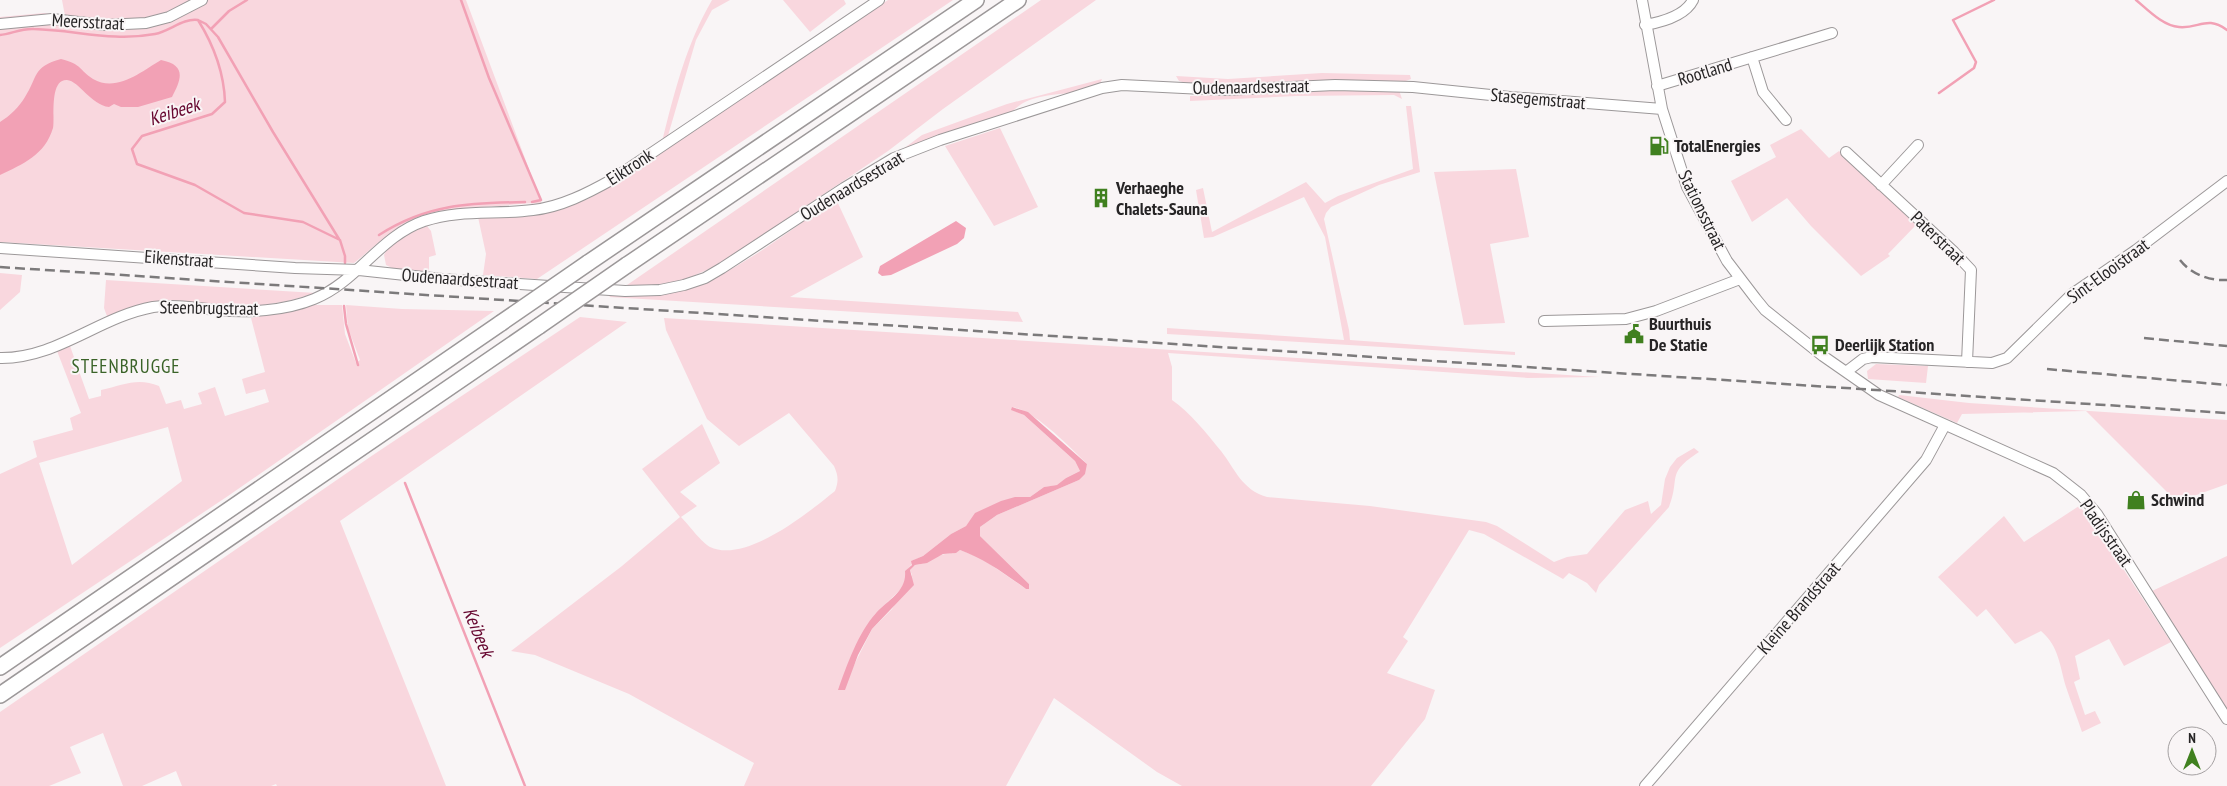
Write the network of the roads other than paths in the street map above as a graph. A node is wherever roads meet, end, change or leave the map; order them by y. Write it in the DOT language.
graph roads {
  1 [pos="202,0"];
  2 [pos="879,0"];
  3 [pos="976,0"];
  4 [pos="1018,0"];
  5 [pos="1642,0"];
  6 [pos="1693,0"];
  7 [pos="0,24"];
  8 [pos="1645,25"];
  9 [pos="1832,33"];
  10 [pos="1752,57"];
  11 [pos="1657,86"];
  12 [pos="1413,87"];
  13 [pos="1662,109"];
  14 [pos="1786,120"];
  15 [pos="1918,145"];
  16 [pos="1846,152"];
  17 [pos="2227,181"];
  18 [pos="1880,185"];
  19 [pos="0,248"];
  20 [pos="359,270"];
  21 [pos="1740,279"];
  22 [pos="1544,321"];
  23 [pos="0,358"];
  24 [pos="1966,362"];
  25 [pos="1846,372"];
  26 [pos="1945,426"];
  27 [pos="0,667"];
  28 [pos="0,694"];
  29 [pos="2227,719"];
  30 [pos="1646,786"];
  1 -- 7 [label="street, Meersstraat"];
  2 -- 20 [label="street, Eiktronk"];
  3 -- 27 [label="highway, bridge"];
  4 -- 28 [label="highway, bridge"];
  5 -- 8 [label="street, Stationsstraat"];
  6 -- 8 [label="street"];
  8 -- 11 [label="street, Stationsstraat"];
  9 -- 10 [label="street, Rootland"];
  10 -- 11 [label="street, Rootland"];
  10 -- 14 [label="street, Rootland"];
  11 -- 13 [label="street, Stationsstraat"];
  12 -- 13 [label="street, Stasegemstraat"];
  12 -- 20 [label="street, Oudenaardsestraat"];
  13 -- 21 [label="street, Stationsstraat"];
  15 -- 18 [label="street"];
  16 -- 18 [label="street, Paterstraat"];
  17 -- 24 [label="street, Sint-Elooistraat"];
  18 -- 24 [label="street, Paterstraat"];
  19 -- 20 [label="street, Eikenstraat"];
  20 -- 23 [label="street, Steenbrugstraat"];
  21 -- 22 [label="street"];
  21 -- 25 [label="street, Stationsstraat"];
  24 -- 25 [label="street"];
  25 -- 26 [label="street, Pladijsstraat"];
  26 -- 29 [label="street, Pladijsstraat"];
  26 -- 30 [label="street, Kleine Brandstraat"];
}
